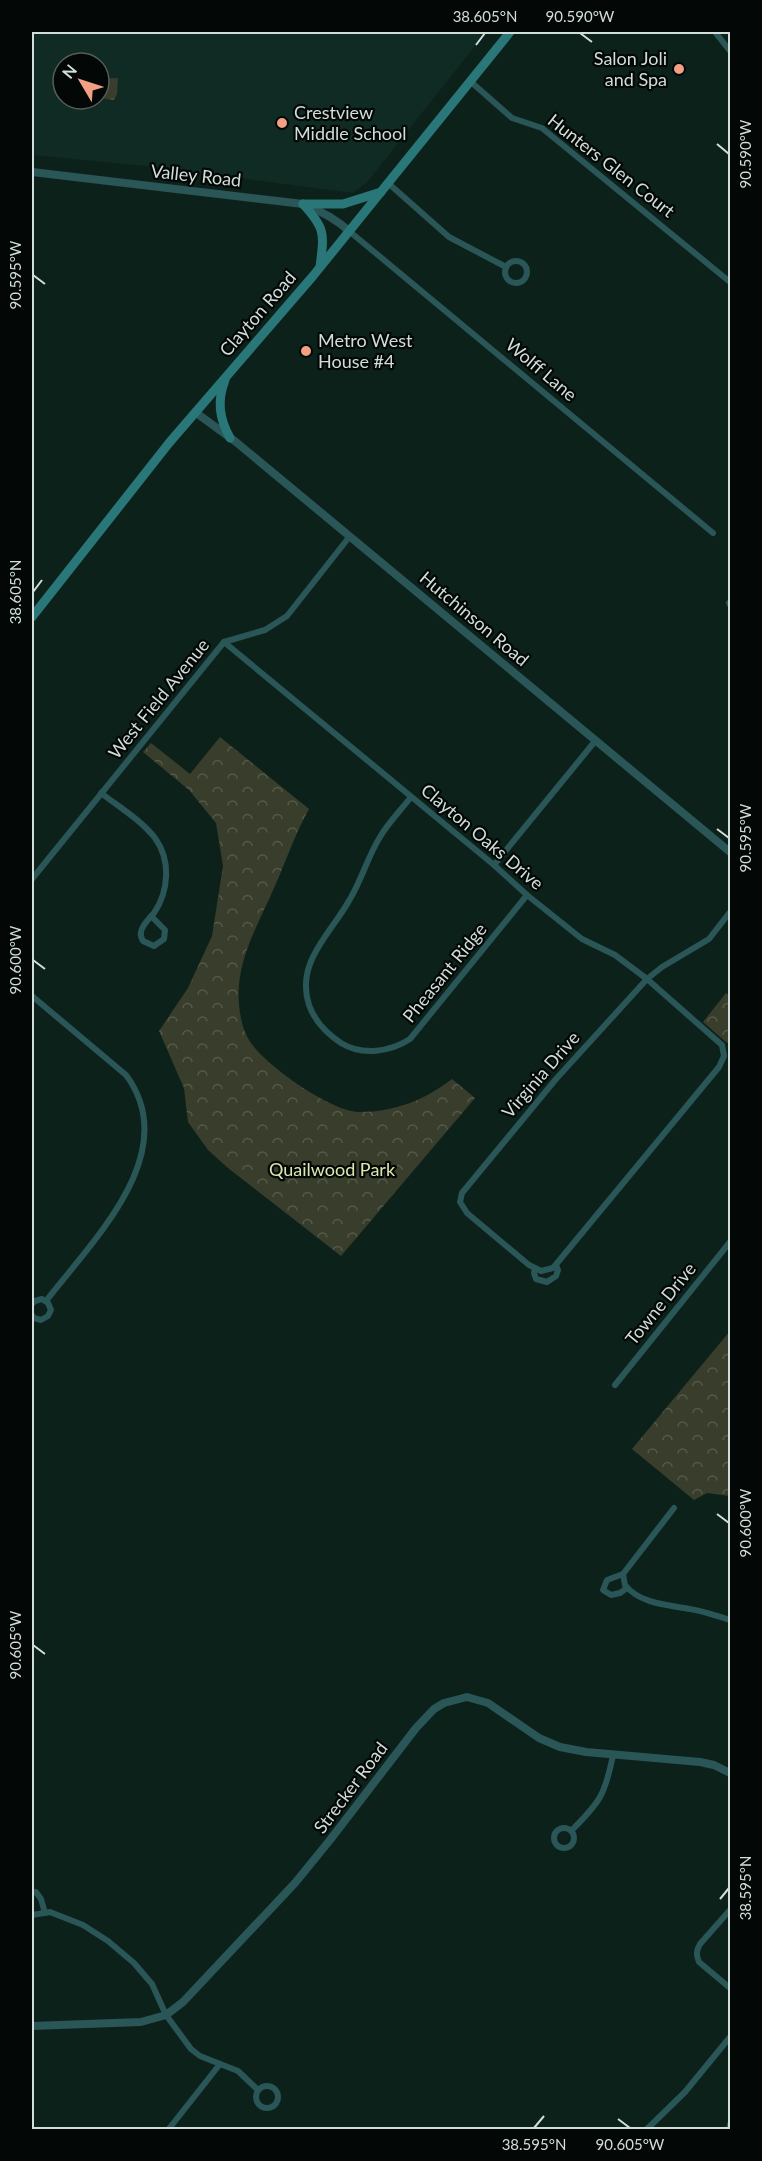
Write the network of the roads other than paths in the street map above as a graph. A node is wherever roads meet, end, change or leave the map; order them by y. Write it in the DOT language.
graph roads {
  1 [pos="510,32"];
  2 [pos="715,32"];
  3 [pos="730,51"];
  4 [pos="470,81"];
  5 [pos="32,172"];
  6 [pos="388,183"];
  7 [pos="381,192"];
  8 [pos="303,204"];
  9 [pos="349,231"];
  10 [pos="320,267"];
  11 [pos="506,267"];
  12 [pos="730,282"];
  13 [pos="227,375"];
  14 [pos="195,412"];
  15 [pos="230,438"];
  16 [pos="713,533"];
  17 [pos="350,536"];
  18 [pos="32,617"];
  19 [pos="224,642"];
  20 [pos="596,740"];
  21 [pos="101,793"];
  22 [pos="411,797"];
  23 [pos="730,852"];
  24 [pos="494,865"];
  25 [pos="32,879"];
  26 [pos="527,895"];
  27 [pos="730,912"];
  28 [pos="151,916"];
  29 [pos="647,979"];
  30 [pos="32,996"];
  31 [pos="723,1049"];
  32 [pos="730,1242"];
  33 [pos="556,1265"];
  34 [pos="535,1268"];
  35 [pos="46,1300"];
  36 [pos="32,1304"];
  37 [pos="32,1315"];
  38 [pos="615,1385"];
  39 [pos="674,1508"];
  40 [pos="623,1577"];
  41 [pos="627,1588"];
  42 [pos="730,1620"];
  43 [pos="613,1755"];
  44 [pos="730,1773"];
  45 [pos="572,1830"];
  46 [pos="32,1893"];
  47 [pos="730,1910"];
  48 [pos="45,1913"];
  49 [pos="32,1915"];
  50 [pos="730,1988"];
  51 [pos="166,2014"];
  52 [pos="32,2026"];
  53 [pos="730,2037"];
  54 [pos="220,2064"];
  55 [pos="258,2090"];
  56 [pos="730,2124"];
  57 [pos="168,2130"];
  58 [pos="646,2130"];
  59 [pos="729,2130"];
  1 -- 4 [label="main road, Clayton Road"];
  2 -- 3 [label="street"];
  4 -- 6 [label="main road, Clayton Road"];
  4 -- 12 [label="street, Hunters Glen Court"];
  5 -- 8 [label="street, Valley Road"];
  6 -- 7 [label="main road, Clayton Road"];
  6 -- 11 [label="street"];
  7 -- 8 [label="main road"];
  7 -- 9 [label="main road, Clayton Road"];
  8 -- 9 [label="street, Valley Road"];
  8 -- 10 [label="main road"];
  9 -- 10 [label="main road, Clayton Road"];
  9 -- 16 [label="street, Wolff Lane"];
  10 -- 13 [label="main road, Clayton Road"];
  13 -- 14 [label="main road, Clayton Road"];
  13 -- 15 [label="main road"];
  14 -- 15 [label="street, Hutchinson Road"];
  14 -- 18 [label="main road, Clayton Road"];
  15 -- 17 [label="street, Hutchinson Road"];
  17 -- 19 [label="street, West Field Avenue"];
  17 -- 20 [label="street, Hutchinson Road"];
  19 -- 21 [label="street, West Field Avenue"];
  19 -- 22 [label="street, Clayton Oaks Drive"];
  20 -- 23 [label="street, Hutchinson Road"];
  20 -- 24 [label="street"];
  21 -- 25 [label="street, West Field Avenue"];
  21 -- 28 [label="street"];
  22 -- 24 [label="street, Clayton Oaks Drive"];
  22 -- 26 [label="street, Pheasant Ridge"];
  24 -- 26 [label="street, Clayton Oaks Drive"];
  26 -- 29 [label="street, Clayton Oaks Drive"];
  27 -- 29 [label="street, Virginia Drive"];
  28 -- 28 [label="street"];
  29 -- 31 [label="street, Clayton Oaks Drive"];
  29 -- 34 [label="street, Virginia Drive"];
  30 -- 35 [label="street"];
  31 -- 33 [label="street, Virginia Drive"];
  32 -- 38 [label="street, Towne Drive"];
  33 -- 34 [label="street"];
  33 -- 34 [label="street, Virginia Drive"];
  35 -- 36 [label="street"];
  35 -- 37 [label="street"];
  39 -- 40 [label="street"];
  40 -- 41 [label="street"];
  40 -- 41 [label="street"];
  41 -- 42 [label="street"];
  43 -- 44 [label="street, Strecker Road"];
  43 -- 45 [label="street"];
  43 -- 51 [label="street, Strecker Road"];
  46 -- 48 [label="street"];
  47 -- 50 [label="street"];
  48 -- 49 [label="street"];
  48 -- 51 [label="street"];
  51 -- 52 [label="street, Strecker Road"];
  51 -- 54 [label="street"];
  53 -- 58 [label="street"];
  54 -- 55 [label="street"];
  54 -- 57 [label="street"];
  56 -- 59 [label="street"];
}
